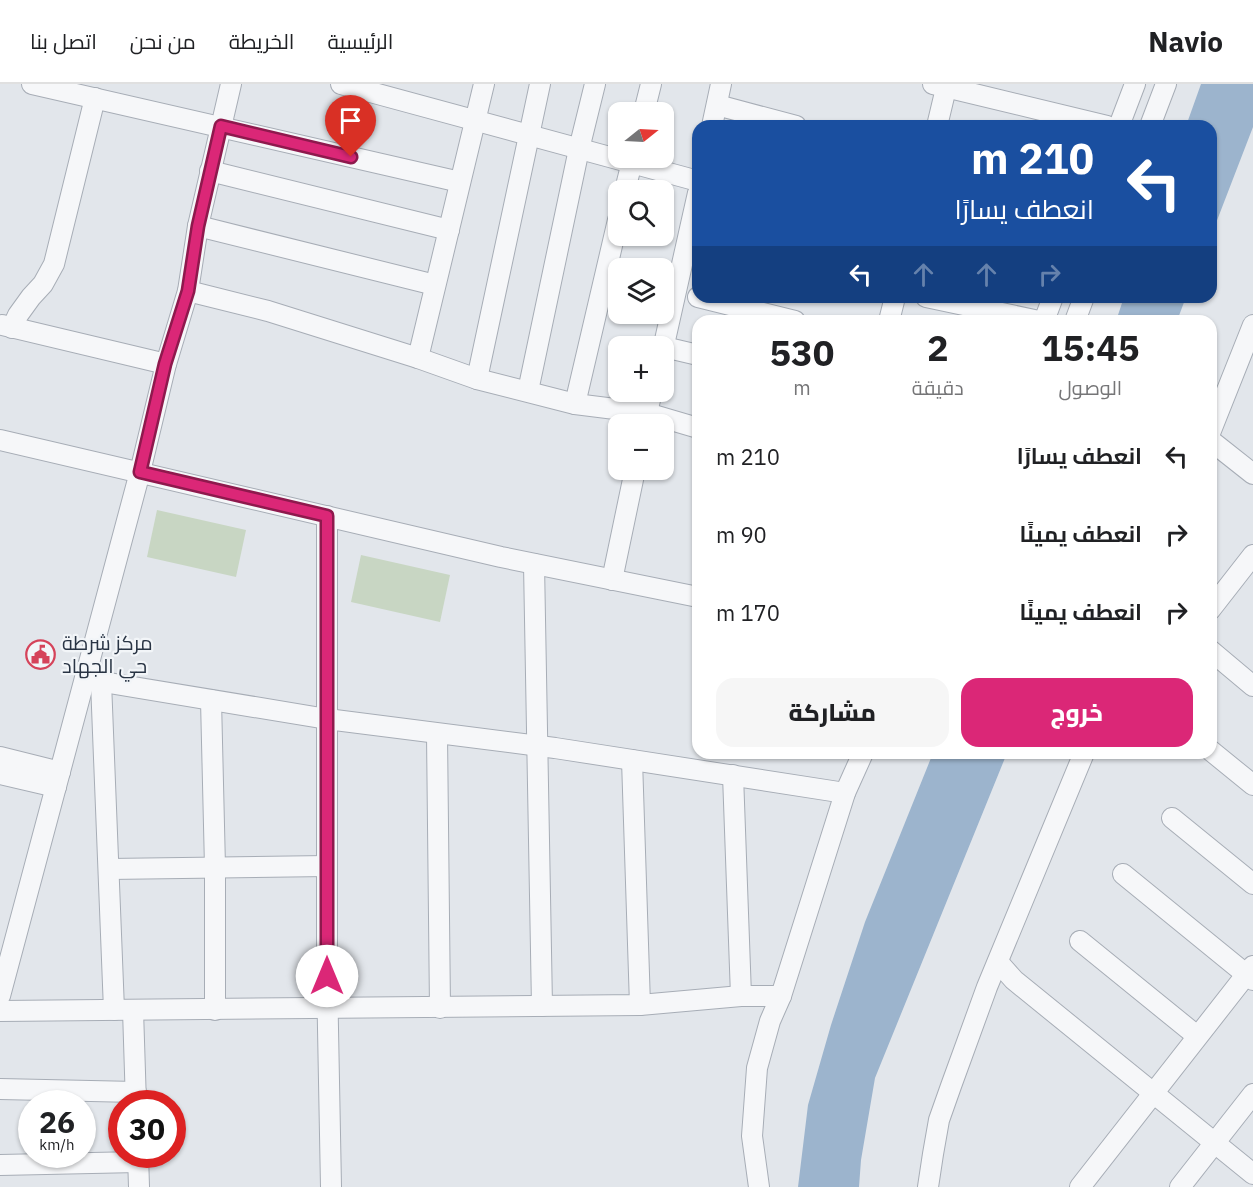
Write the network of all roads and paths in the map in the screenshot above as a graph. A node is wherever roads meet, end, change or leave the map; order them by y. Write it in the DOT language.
graph roads {
  1 [pos="32,84"];
  2 [pos="231,84"];
  3 [pos="342,84"];
  4 [pos="484,84"];
  5 [pos="540,84"];
  6 [pos="595,84"];
  7 [pos="651,84"];
  8 [pos="722,84"];
  9 [pos="1136,84"];
  10 [pos="1166,84"];
  11 [pos="942,85"];
  12 [pos="107,95"];
  13 [pos="646,102"];
  14 [pos="717,105"];
  15 [pos="713,120"];
  16 [pos="773,120"];
  17 [pos="938,120"];
  18 [pos="1083,120"];
  19 [pos="1121,120"];
  20 [pos="1152,120"];
  21 [pos="475,121"];
  22 [pos="221,126"];
  23 [pos="528,135"];
  24 [pos="579,149"];
  25 [pos="608,155"];
  26 [pos="657,168"];
  27 [pos="210,171"];
  28 [pos="692,179"];
  29 [pos="460,182"];
  30 [pos="198,226"];
  31 [pos="449,230"];
  32 [pos="692,241"];
  33 [pos="612,246"];
  34 [pos="435,285"];
  35 [pos="188,291"];
  36 [pos="676,291"];
  37 [pos="692,295"];
  38 [pos="722,303"];
  39 [pos="954,303"];
  40 [pos="771,315"];
  41 [pos="1011,315"];
  42 [pos="1253,325"];
  43 [pos="6,326"];
  44 [pos="666,336"];
  45 [pos="674,350"];
  46 [pos="692,354"];
  47 [pos="417,358"];
  48 [pos="165,364"];
  49 [pos="477,379"];
  50 [pos="528,391"];
  51 [pos="575,404"];
  52 [pos="622,414"];
  53 [pos="1217,415"];
  54 [pos="674,424"];
  55 [pos="692,427"];
  56 [pos="0,440"];
  57 [pos="1217,446"];
  58 [pos="140,472"];
  59 [pos="1253,474"];
  60 [pos="633,480"];
  61 [pos="327,516"];
  62 [pos="1253,555"];
  63 [pos="534,564"];
  64 [pos="1246,579"];
  65 [pos="612,580"];
  66 [pos="692,596"];
  67 [pos="1217,604"];
  68 [pos="1217,656"];
  69 [pos="93,680"];
  70 [pos="1253,686"];
  71 [pos="212,700"];
  72 [pos="327,719"];
  73 [pos="437,734"];
  74 [pos="537,746"];
  75 [pos="1217,756"];
  76 [pos="0,757"];
  77 [pos="860,759"];
  78 [pos="1082,759"];
  79 [pos="632,760"];
  80 [pos="0,774"];
  81 [pos="732,776"];
  82 [pos="58,779"];
  83 [pos="1253,785"];
  84 [pos="845,793"];
  85 [pos="1172,818"];
  86 [pos="327,866"];
  87 [pos="215,867"];
  88 [pos="109,869"];
  89 [pos="1123,874"];
  90 [pos="1253,884"];
  91 [pos="1080,941"];
  92 [pos="998,962"];
  93 [pos="1251,974"];
  94 [pos="0,996"];
  95 [pos="741,996"];
  96 [pos="781,996"];
  97 [pos="640,1005"];
  98 [pos="542,1006"];
  99 [pos="440,1008"];
  100 [pos="327,1009"];
  101 [pos="124,1010"];
  102 [pos="215,1010"];
  103 [pos="0,1011"];
  104 [pos="1197,1036"];
  105 [pos="0,1089"];
  106 [pos="135,1090"];
  107 [pos="1153,1092"];
  108 [pos="1253,1094"];
  109 [pos="108,1096"];
  110 [pos="1215,1143"];
  111 [pos="108,1160"];
  112 [pos="0,1165"];
  113 [pos="138,1168"];
  114 [pos="1253,1174"];
  115 [pos="139,1187"];
  116 [pos="331,1187"];
  117 [pos="759,1187"];
  118 [pos="928,1187"];
  119 [pos="1080,1187"];
  120 [pos="1180,1187"];
  1 -- 12 [label="street"];
  2 -- 22 [label="street"];
  3 -- 21 [label="street"];
  4 -- 21 [label="street"];
  5 -- 23 [label="street"];
  6 -- 24 [label="street"];
  7 -- 13 [label="street"];
  8 -- 14 [label="street"];
  9 -- 19 [label="street"];
  10 -- 20 [label="street"];
  11 -- 17 [label="street"];
  11 -- 18 [label="street"];
  12 -- 22 [label="street"];
  12 -- 43 [label="street"];
  14 -- 15 [label="street"];
  14 -- 16 [label="street"];
  21 -- 23 [label="street"];
  21 -- 29 [label="street"];
  22 -- 27 [label="street"];
  22 -- 29 [label="street"];
  23 -- 24 [label="street"];
  23 -- 49 [label="street"];
  24 -- 25 [label="street"];
  24 -- 50 [label="street"];
  26 -- 28 [label="street"];
  27 -- 30 [label="street"];
  27 -- 31 [label="street"];
  29 -- 31 [label="street"];
  30 -- 34 [label="street"];
  30 -- 35 [label="street"];
  31 -- 34 [label="street"];
  32 -- 36 [label="street"];
  33 -- 51 [label="street"];
  34 -- 47 [label="street"];
  35 -- 47 [label="street"];
  35 -- 48 [label="street"];
  36 -- 37 [label="street"];
  36 -- 44 [label="street"];
  38 -- 40 [label="street"];
  39 -- 41 [label="street"];
  42 -- 53 [label="street"];
  43 -- 48 [label="street"];
  45 -- 46 [label="street"];
  47 -- 49 [label="street"];
  48 -- 58 [label="street"];
  49 -- 50 [label="street"];
  50 -- 51 [label="street"];
  51 -- 52 [label="street"];
  54 -- 55 [label="street"];
  56 -- 58 [label="street"];
  57 -- 59 [label="street"];
  58 -- 61 [label="street"];
  58 -- 69 [label="street"];
  60 -- 65 [label="street"];
  61 -- 63 [label="street"];
  61 -- 72 [label="street"];
  62 -- 64 [label="street"];
  63 -- 65 [label="street"];
  63 -- 74 [label="street"];
  64 -- 67 [label="street"];
  65 -- 66 [label="street"];
  68 -- 70 [label="street"];
  69 -- 71 [label="street"];
  69 -- 82 [label="street"];
  69 -- 88 [label="street"];
  71 -- 72 [label="street"];
  71 -- 87 [label="street"];
  72 -- 73 [label="street"];
  72 -- 86 [label="street"];
  73 -- 74 [label="street"];
  73 -- 99 [label="street"];
  74 -- 79 [label="street"];
  74 -- 98 [label="street"];
  75 -- 83 [label="street"];
  76 -- 82 [label="street"];
  77 -- 84 [label="street"];
  78 -- 92 [label="street"];
  79 -- 81 [label="street"];
  79 -- 97 [label="street"];
  80 -- 82 [label="street"];
  81 -- 84 [label="street"];
  81 -- 95 [label="street"];
  82 -- 94 [label="street"];
  84 -- 96 [label="street"];
  85 -- 90 [label="street"];
  86 -- 87 [label="street"];
  86 -- 100 [label="street"];
  87 -- 88 [label="street"];
  87 -- 102 [label="street"];
  88 -- 101 [label="street"];
  89 -- 93 [label="street"];
  91 -- 104 [label="street"];
  92 -- 107 [label="street"];
  92 -- 118 [label="street"];
  93 -- 104 [label="street"];
  95 -- 96 [label="street"];
  95 -- 97 [label="street"];
  96 -- 117 [label="street"];
  97 -- 98 [label="street"];
  98 -- 99 [label="street"];
  99 -- 100 [label="street"];
  100 -- 102 [label="street"];
  100 -- 116 [label="street"];
  101 -- 102 [label="street"];
  101 -- 103 [label="street"];
  101 -- 106 [label="street"];
  104 -- 107 [label="street"];
  105 -- 109 [label="street"];
  107 -- 110 [label="street"];
  107 -- 119 [label="street"];
  108 -- 110 [label="street"];
  110 -- 114 [label="street"];
  110 -- 120 [label="street"];
  111 -- 112 [label="street"];
  113 -- 115 [label="street"];
}
